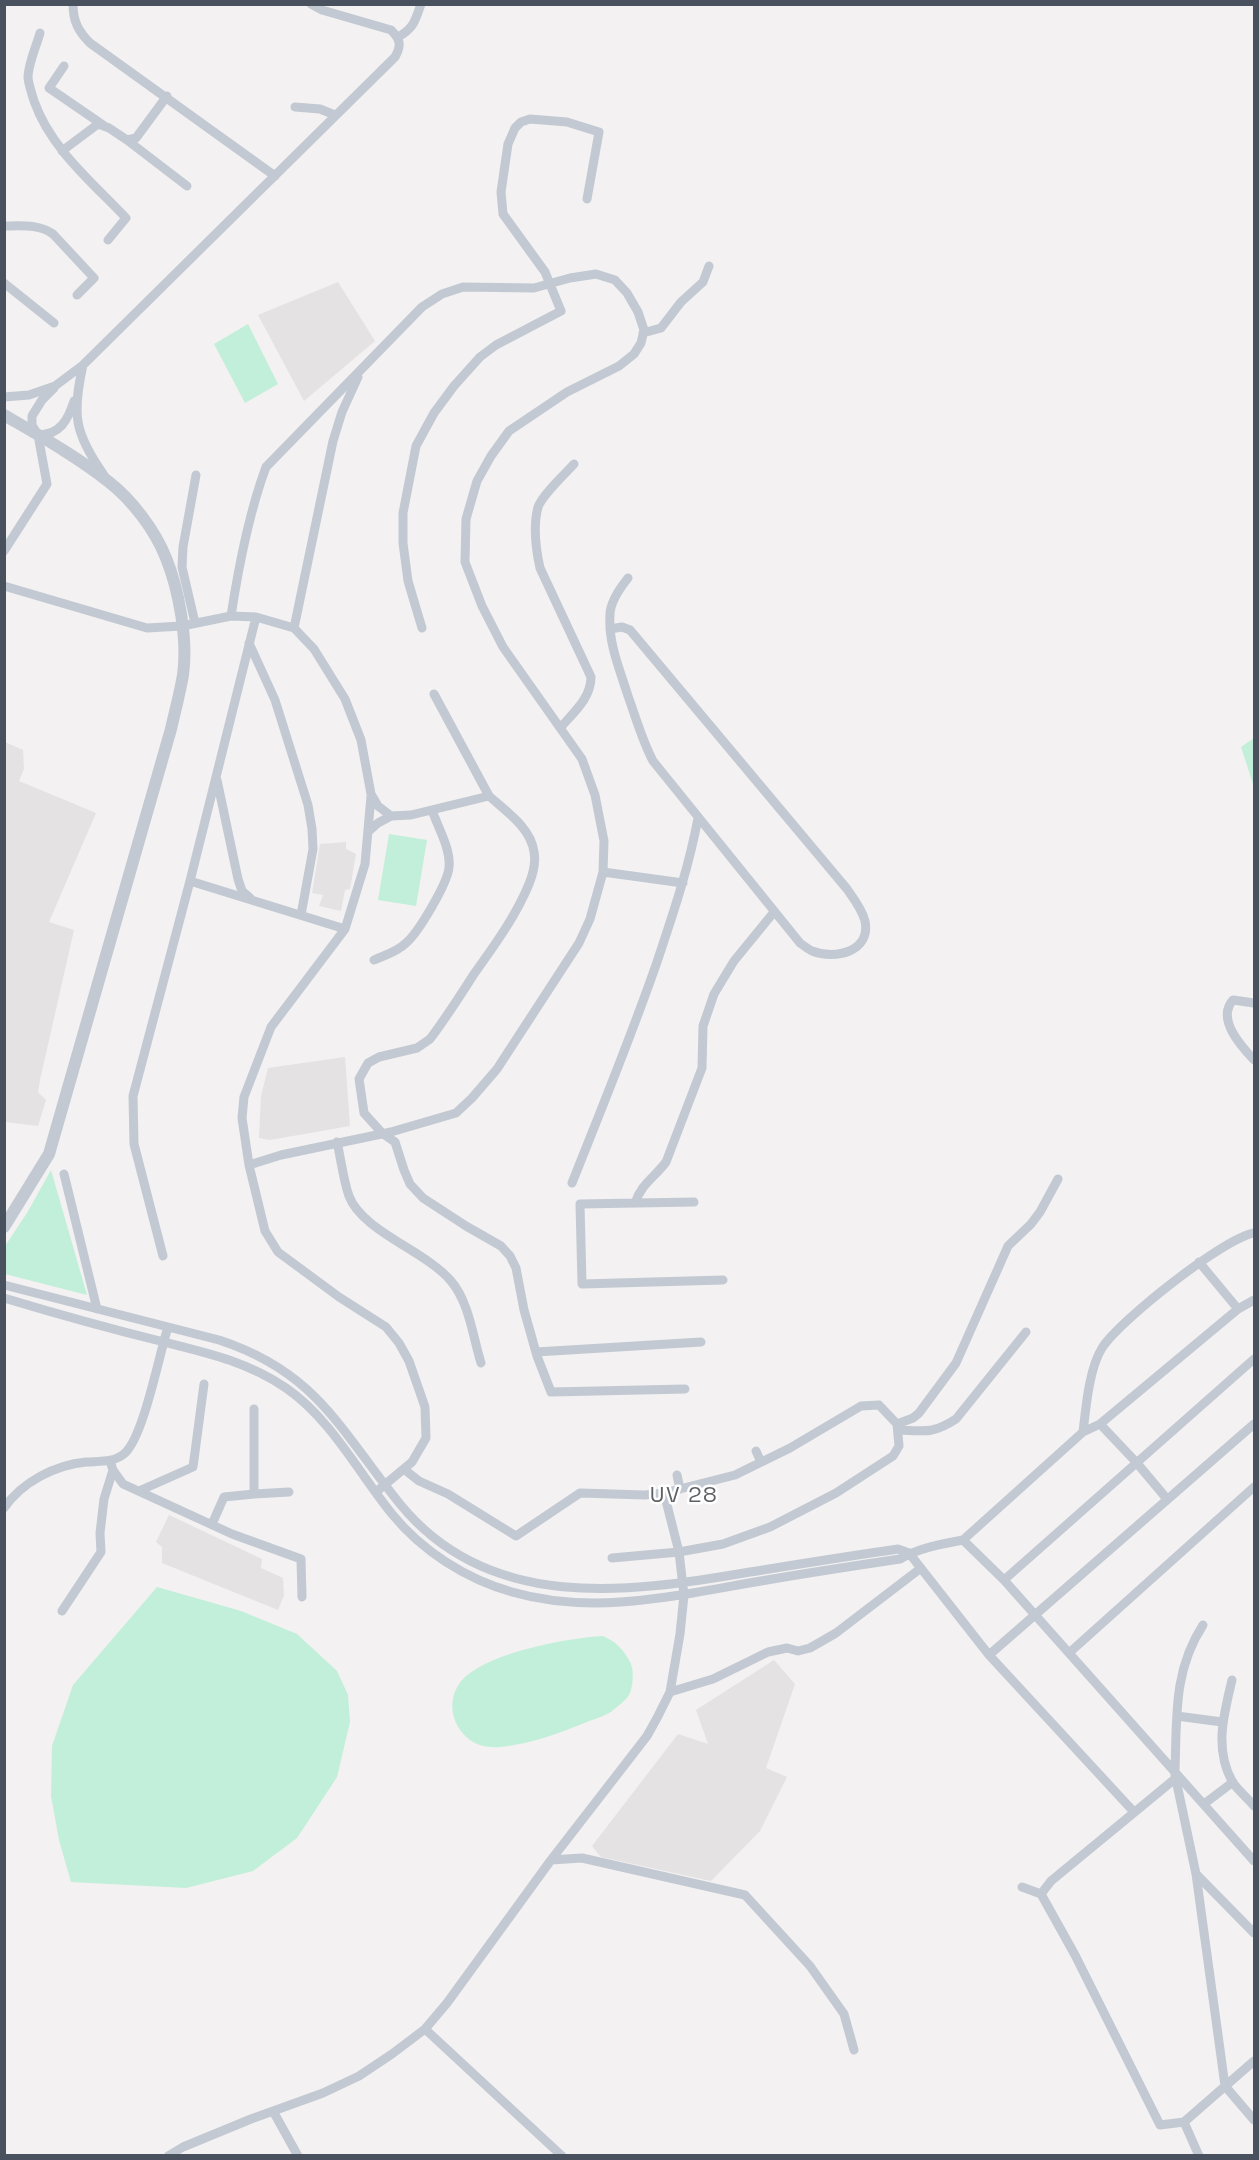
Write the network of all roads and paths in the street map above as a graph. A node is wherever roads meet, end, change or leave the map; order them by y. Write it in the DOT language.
graph roads {
  1 [pos="73,4"];
  2 [pos="310,4"];
  3 [pos="413,4"];
  4 [pos="421,4"];
  5 [pos="412,26"];
  6 [pos="40,33"];
  7 [pos="398,37"];
  8 [pos="64,66"];
  9 [pos="167,96"];
  10 [pos="295,107"];
  11 [pos="335,115"];
  12 [pos="103,125"];
  13 [pos="127,140"];
  14 [pos="62,151"];
  15 [pos="275,176"];
  16 [pos="187,186"];
  17 [pos="588,199"];
  18 [pos="4,226"];
  19 [pos="108,240"];
  20 [pos="709,266"];
  21 [pos="4,283"];
  22 [pos="551,284"];
  23 [pos="77,295"];
  24 [pos="54,323"];
  25 [pos="643,333"];
  26 [pos="83,365"];
  27 [pos="363,367"];
  28 [pos="55,386"];
  29 [pos="77,393"];
  30 [pos="4,397"];
  31 [pos="4,415"];
  32 [pos="38,435"];
  33 [pos="574,464"];
  34 [pos="196,475"];
  35 [pos="110,482"];
  36 [pos="4,551"];
  37 [pos="628,578"];
  38 [pos="4,586"];
  39 [pos="231,616"];
  40 [pos="256,617"];
  41 [pos="195,623"];
  42 [pos="182,626"];
  43 [pos="294,628"];
  44 [pos="422,628"];
  45 [pos="610,629"];
  46 [pos="249,643"];
  47 [pos="434,694"];
  48 [pos="561,727"];
  49 [pos="216,776"];
  50 [pos="371,794"];
  51 [pos="489,796"];
  52 [pos="432,810"];
  53 [pos="390,816"];
  54 [pos="698,818"];
  55 [pos="369,831"];
  56 [pos="603,872"];
  57 [pos="190,881"];
  58 [pos="683,883"];
  59 [pos="251,900"];
  60 [pos="774,912"];
  61 [pos="301,915"];
  62 [pos="345,929"];
  63 [pos="374,960"];
  64 [pos="1254,1003"];
  65 [pos="1254,1060"];
  66 [pos="382,1133"];
  67 [pos="337,1142"];
  68 [pos="249,1165"];
  69 [pos="64,1174"];
  70 [pos="1058,1179"];
  71 [pos="572,1183"];
  72 [pos="694,1202"];
  73 [pos="635,1203"];
  74 [pos="4,1227"];
  75 [pos="1254,1233"];
  76 [pos="163,1256"];
  77 [pos="1199,1262"];
  78 [pos="723,1280"];
  79 [pos="4,1285"];
  80 [pos="4,1298"];
  81 [pos="1254,1300"];
  82 [pos="97,1309"];
  83 [pos="1238,1309"];
  84 [pos="168,1327"];
  85 [pos="1026,1332"];
  86 [pos="163,1342"];
  87 [pos="701,1342"];
  88 [pos="536,1352"];
  89 [pos="1254,1359"];
  90 [pos="481,1362"];
  91 [pos="204,1384"];
  92 [pos="685,1389"];
  93 [pos="254,1409"];
  94 [pos="827,1413"];
  95 [pos="834,1422"];
  96 [pos="1100,1424"];
  97 [pos="1254,1424"];
  98 [pos="898,1427"];
  99 [pos="1083,1432"];
  100 [pos="756,1451"];
  101 [pos="761,1462"];
  102 [pos="1136,1462"];
  103 [pos="112,1466"];
  104 [pos="405,1470"];
  105 [pos="677,1475"];
  106 [pos="598,1483"];
  107 [pos="386,1484"];
  108 [pos="1254,1487"];
  109 [pos="680,1488"];
  110 [pos="139,1491"];
  111 [pos="289,1492"];
  112 [pos="376,1492"];
  113 [pos="663,1493"];
  114 [pos="254,1494"];
  115 [pos="597,1494"];
  116 [pos="1167,1499"];
  117 [pos="798,1501"];
  118 [pos="4,1508"];
  119 [pos="803,1511"];
  120 [pos="212,1524"];
  121 [pos="963,1540"];
  122 [pos="679,1552"];
  123 [pos="909,1553"];
  124 [pos="612,1558"];
  125 [pos="921,1568"];
  126 [pos="1004,1580"];
  127 [pos="683,1584"];
  128 [pos="684,1595"];
  129 [pos="302,1597"];
  130 [pos="62,1611"];
  131 [pos="1036,1616"];
  132 [pos="1203,1625"];
  133 [pos="1069,1653"];
  134 [pos="989,1655"];
  135 [pos="1232,1680"];
  136 [pos="670,1692"];
  137 [pos="1177,1716"];
  138 [pos="1222,1722"];
  139 [pos="1174,1772"];
  140 [pos="1233,1782"];
  141 [pos="1204,1804"];
  142 [pos="1254,1806"];
  143 [pos="1134,1812"];
  144 [pos="551,1860"];
  145 [pos="1254,1862"];
  146 [pos="1196,1874"];
  147 [pos="1022,1887"];
  148 [pos="1041,1894"];
  149 [pos="1254,1934"];
  150 [pos="425,2029"];
  151 [pos="854,2050"];
  152 [pos="1254,2061"];
  153 [pos="1225,2086"];
  154 [pos="273,2111"];
  155 [pos="1254,2120"];
  156 [pos="1184,2122"];
  157 [pos="168,2156"];
  158 [pos="298,2156"];
  159 [pos="562,2156"];
  160 [pos="1198,2156"];
  1 -- 9 [label="street"];
  2 -- 7 [label="street"];
  3 -- 5 [label="street"];
  4 -- 5 [label="street"];
  5 -- 7 [label="street"];
  6 -- 14 [label="street"];
  7 -- 11 [label="street"];
  8 -- 12 [label="street"];
  9 -- 13 [label="street"];
  9 -- 15 [label="street"];
  10 -- 11 [label="street"];
  11 -- 15 [label="street"];
  12 -- 13 [label="street"];
  12 -- 14 [label="street"];
  13 -- 16 [label="street"];
  14 -- 19 [label="street"];
  15 -- 26 [label="street"];
  17 -- 22 [label="street"];
  18 -- 23 [label="street"];
  20 -- 25 [label="street"];
  21 -- 24 [label="street"];
  22 -- 25 [label="street"];
  22 -- 27 [label="street"];
  22 -- 44 [label="street"];
  25 -- 48 [label="street"];
  26 -- 28 [label="street"];
  26 -- 29 [label="street"];
  27 -- 39 [label="street"];
  27 -- 43 [label="street"];
  28 -- 30 [label="street"];
  28 -- 32 [label="street"];
  29 -- 32 [label="street"];
  29 -- 35 [label="street"];
  31 -- 32 [label="street"];
  32 -- 35 [label="street"];
  32 -- 36 [label="street"];
  33 -- 48 [label="street"];
  34 -- 41 [label="street"];
  35 -- 42 [label="street"];
  37 -- 45 [label="street"];
  38 -- 42 [label="street"];
  39 -- 40 [label="street"];
  39 -- 41 [label="street"];
  40 -- 43 [label="street"];
  40 -- 46 [label="street"];
  41 -- 42 [label="street"];
  42 -- 74 [label="street"];
  43 -- 50 [label="street"];
  45 -- 54 [label="street"];
  45 -- 60 [label="street"];
  46 -- 49 [label="street"];
  46 -- 61 [label="street"];
  47 -- 51 [label="street"];
  48 -- 56 [label="street"];
  49 -- 57 [label="street"];
  49 -- 59 [label="street"];
  50 -- 53 [label="street"];
  50 -- 55 [label="street"];
  51 -- 52 [label="street"];
  51 -- 66 [label="street"];
  52 -- 53 [label="street"];
  52 -- 63 [label="street"];
  53 -- 55 [label="street"];
  54 -- 58 [label="street"];
  54 -- 60 [label="street"];
  55 -- 62 [label="street"];
  56 -- 58 [label="street"];
  56 -- 66 [label="street"];
  57 -- 59 [label="street"];
  57 -- 76 [label="street"];
  58 -- 71 [label="street"];
  59 -- 61 [label="street"];
  60 -- 73 [label="street"];
  61 -- 62 [label="street"];
  62 -- 68 [label="street"];
  64 -- 65 [label="street"];
  66 -- 67 [label="street"];
  66 -- 88 [label="street"];
  67 -- 68 [label="street"];
  67 -- 90 [label="street"];
  68 -- 104 [label="street"];
  69 -- 82 [label="street"];
  70 -- 98 [label="street"];
  72 -- 73 [label="street"];
  73 -- 78 [label="street"];
  75 -- 77 [label="street"];
  77 -- 83 [label="street"];
  77 -- 99 [label="street"];
  79 -- 82 [label="street"];
  80 -- 86 [label="street"];
  81 -- 83 [label="street"];
  82 -- 84 [label="street"];
  83 -- 96 [label="street"];
  84 -- 86 [label="street"];
  84 -- 107 [label="street"];
  85 -- 98 [label="street"];
  86 -- 103 [label="street"];
  86 -- 112 [label="street"];
  87 -- 88 [label="street"];
  88 -- 92 [label="street"];
  89 -- 102 [label="street"];
  91 -- 110 [label="street"];
  93 -- 114 [label="street"];
  94 -- 95 [label="street"];
  95 -- 98 [label="street"];
  95 -- 101 [label="street"];
  96 -- 99 [label="street"];
  96 -- 102 [label="street"];
  97 -- 116 [label="street"];
  98 -- 119 [label="street"];
  99 -- 121 [label="street"];
  100 -- 101 [label="street"];
  101 -- 109 [label="street"];
  102 -- 116 [label="street"];
  102 -- 126 [label="street"];
  103 -- 110 [label="street"];
  103 -- 118 [label="street"];
  103 -- 130 [label="street"];
  104 -- 107 [label="street"];
  104 -- 115 [label="street"];
  105 -- 109 [label="street"];
  106 -- 115 [label="street"];
  107 -- 112 [label="street"];
  107 -- 127 [label="street"];
  108 -- 133 [label="street"];
  109 -- 113 [label="street"];
  110 -- 120 [label="street"];
  111 -- 114 [label="street"];
  112 -- 128 [label="street"];
  113 -- 115 [label="street"];
  113 -- 122 [label="street"];
  114 -- 120 [label="street"];
  116 -- 131 [label="street"];
  117 -- 119 [label="street"];
  119 -- 122 [label="street"];
  120 -- 129 [label="street"];
  121 -- 123 [label="street"];
  121 -- 126 [label="street"];
  122 -- 124 [label="street"];
  122 -- 127 [label="street"];
  123 -- 125 [label="street"];
  123 -- 127 [label="street"];
  123 -- 128 [label="street"];
  125 -- 134 [label="street"];
  125 -- 136 [label="street"];
  126 -- 131 [label="street"];
  127 -- 128 [label="street"];
  128 -- 136 [label="street"];
  131 -- 133 [label="street"];
  131 -- 134 [label="street"];
  132 -- 137 [label="street"];
  133 -- 139 [label="street"];
  134 -- 143 [label="street"];
  135 -- 138 [label="street"];
  136 -- 144 [label="street"];
  137 -- 138 [label="street"];
  137 -- 139 [label="street"];
  138 -- 140 [label="street"];
  139 -- 141 [label="street"];
  139 -- 143 [label="street"];
  139 -- 146 [label="street"];
  140 -- 141 [label="street"];
  140 -- 142 [label="street"];
  141 -- 145 [label="street"];
  143 -- 148 [label="street"];
  144 -- 150 [label="street"];
  144 -- 151 [label="street"];
  146 -- 149 [label="street"];
  146 -- 153 [label="street"];
  147 -- 148 [label="street"];
  148 -- 156 [label="street"];
  150 -- 154 [label="street"];
  150 -- 159 [label="street"];
  152 -- 153 [label="street"];
  153 -- 155 [label="street"];
  153 -- 156 [label="street"];
  154 -- 157 [label="street"];
  154 -- 158 [label="street"];
  156 -- 160 [label="street"];
}
